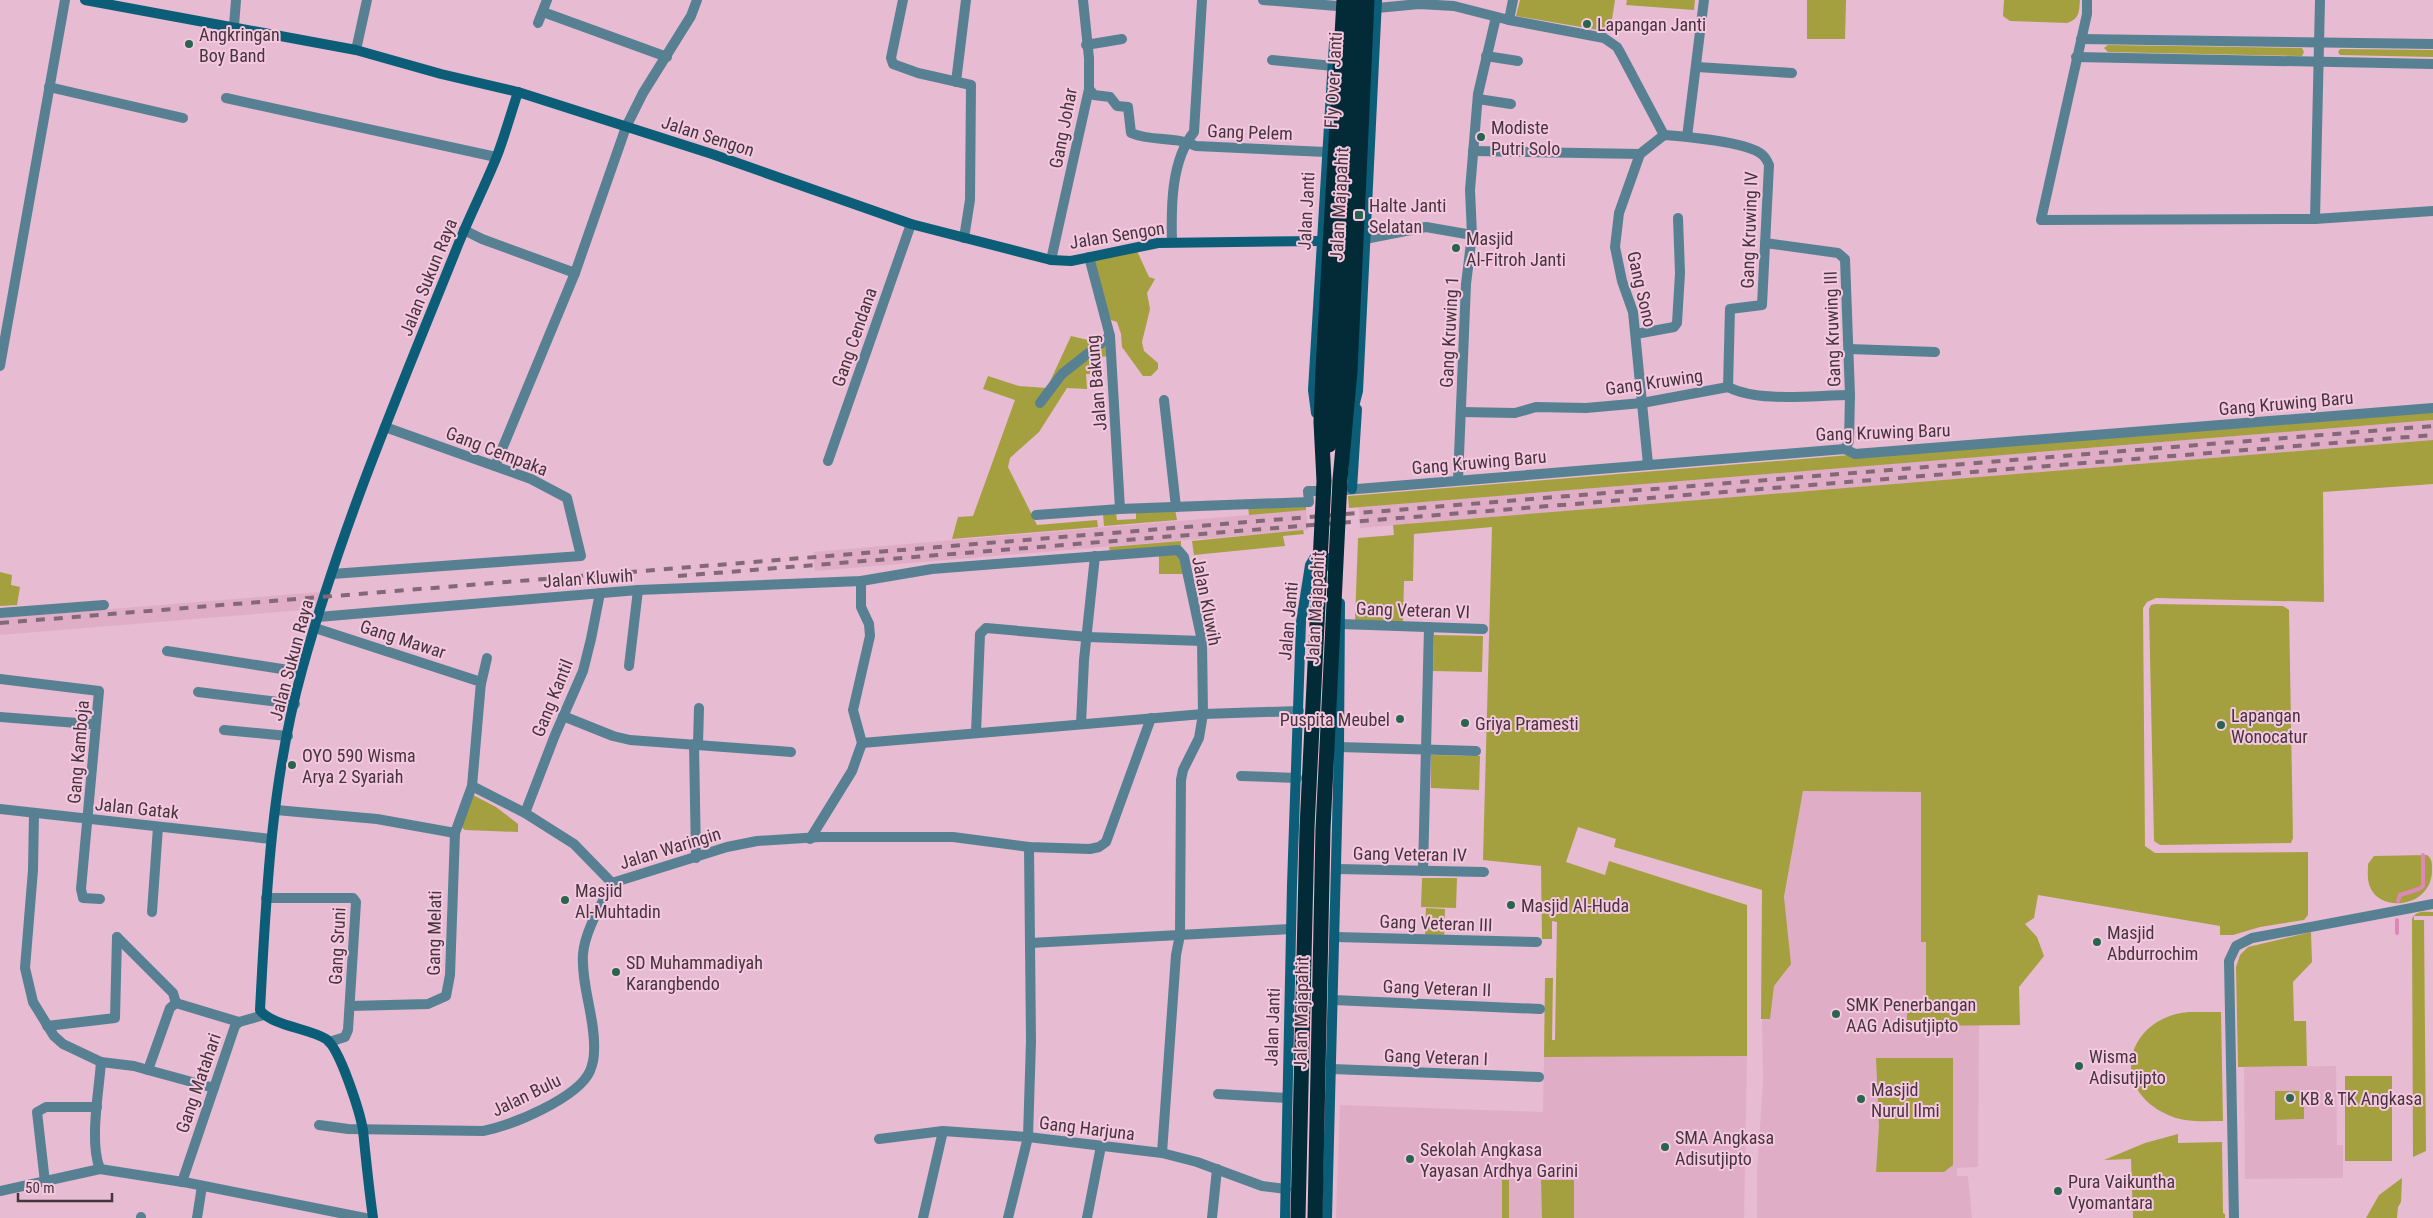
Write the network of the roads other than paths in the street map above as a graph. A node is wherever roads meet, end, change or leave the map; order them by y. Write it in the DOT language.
graph roads {
  1 [pos="65,0"];
  2 [pos="236,0"];
  3 [pos="367,0"];
  4 [pos="547,0"];
  5 [pos="903,0"];
  6 [pos="966,0"];
  7 [pos="1083,0"];
  8 [pos="1202,0"];
  9 [pos="1263,0"];
  10 [pos="1356,0"];
  11 [pos="1513,0"];
  12 [pos="1704,0"];
  13 [pos="2087,0"];
  14 [pos="2320,0"];
  15 [pos="92,1"];
  16 [pos="695,1"];
  17 [pos="1340,2"];
  18 [pos="1373,3"];
  19 [pos="1455,3"];
  20 [pos="543,12"];
  21 [pos="1496,17"];
  22 [pos="1509,20"];
  23 [pos="538,23"];
  24 [pos="234,26"];
  25 [pos="1122,38"];
  26 [pos="2081,38"];
  27 [pos="2320,44"];
  28 [pos="2433,44"];
  29 [pos="1086,45"];
  30 [pos="356,50"];
  31 [pos="1486,56"];
  32 [pos="2076,56"];
  33 [pos="667,57"];
  34 [pos="1272,60"];
  35 [pos="1518,61"];
  36 [pos="2319,63"];
  37 [pos="2433,64"];
  38 [pos="1333,66"];
  39 [pos="1696,67"];
  40 [pos="1792,74"];
  41 [pos="956,82"];
  42 [pos="49,87"];
  43 [pos="1089,89"];
  44 [pos="518,92"];
  45 [pos="226,98"];
  46 [pos="1478,99"];
  47 [pos="1510,104"];
  48 [pos="1329,110"];
  49 [pos="1371,112"];
  50 [pos="183,118"];
  51 [pos="626,127"];
  52 [pos="1664,136"];
  53 [pos="1687,137"];
  54 [pos="1186,142"];
  55 [pos="1473,151"];
  56 [pos="1326,152"];
  57 [pos="1640,154"];
  58 [pos="496,157"];
  59 [pos="2433,211"];
  60 [pos="1678,218"];
  61 [pos="2315,219"];
  62 [pos="911,224"];
  63 [pos="464,230"];
  64 [pos="1472,235"];
  65 [pos="964,238"];
  66 [pos="1365,239"];
  67 [pos="1320,241"];
  68 [pos="1172,242"];
  69 [pos="1765,243"];
  70 [pos="1089,257"];
  71 [pos="1051,260"];
  72 [pos="574,272"];
  73 [pos="1636,334"];
  74 [pos="1110,336"];
  75 [pos="1849,350"];
  76 [pos="1936,352"];
  77 [pos="0,366"];
  78 [pos="1336,371"];
  79 [pos="1728,387"];
  80 [pos="1313,390"];
  81 [pos="1358,391"];
  82 [pos="1850,395"];
  83 [pos="1164,400"];
  84 [pos="1040,403"];
  85 [pos="1642,403"];
  86 [pos="2433,408"];
  87 [pos="1461,412"];
  88 [pos="385,427"];
  89 [pos="1844,449"];
  90 [pos="828,461"];
  91 [pos="1648,464"];
  92 [pos="495,466"];
  93 [pos="1458,480"];
  94 [pos="1328,487"];
  95 [pos="1352,489"];
  96 [pos="1176,507"];
  97 [pos="1120,509"];
  98 [pos="1036,516"];
  99 [pos="1095,556"];
  100 [pos="332,574"];
  101 [pos="861,581"];
  102 [pos="638,590"];
  103 [pos="600,593"];
  104 [pos="104,604"];
  105 [pos="0,613"];
  106 [pos="318,617"];
  107 [pos="1302,622"];
  108 [pos="1341,624"];
  109 [pos="1429,627"];
  110 [pos="315,628"];
  111 [pos="1483,629"];
  112 [pos="1088,637"];
  113 [pos="1202,640"];
  114 [pos="167,651"];
  115 [pos="487,658"];
  116 [pos="629,666"];
  117 [pos="301,672"];
  118 [pos="0,678"];
  119 [pos="481,683"];
  120 [pos="198,692"];
  121 [pos="295,704"];
  122 [pos="699,708"];
  123 [pos="1299,711"];
  124 [pos="1203,714"];
  125 [pos="0,716"];
  126 [pos="563,716"];
  127 [pos="1151,718"];
  128 [pos="90,724"];
  129 [pos="1081,724"];
  130 [pos="224,730"];
  131 [pos="976,733"];
  132 [pos="288,736"];
  133 [pos="862,743"];
  134 [pos="696,744"];
  135 [pos="1339,746"];
  136 [pos="1426,750"];
  137 [pos="1476,751"];
  138 [pos="791,752"];
  139 [pos="1241,776"];
  140 [pos="1297,778"];
  141 [pos="472,786"];
  142 [pos="0,809"];
  143 [pos="276,810"];
  144 [pos="34,813"];
  145 [pos="525,813"];
  146 [pos="88,819"];
  147 [pos="158,827"];
  148 [pos="455,833"];
  149 [pos="810,838"];
  150 [pos="271,839"];
  151 [pos="1029,847"];
  152 [pos="1294,856"];
  153 [pos="1337,857"];
  154 [pos="696,858"];
  155 [pos="1336,869"];
  156 [pos="1423,871"];
  157 [pos="1484,872"];
  158 [pos="612,883"];
  159 [pos="266,898"];
  160 [pos="100,899"];
  161 [pos="2433,904"];
  162 [pos="152,912"];
  163 [pos="1291,930"];
  164 [pos="1180,935"];
  165 [pos="1335,937"];
  166 [pos="1537,942"];
  167 [pos="1030,943"];
  168 [pos="1333,1000"];
  169 [pos="176,1003"];
  170 [pos="350,1006"];
  171 [pos="1540,1009"];
  172 [pos="264,1015"];
  173 [pos="239,1022"];
  174 [pos="47,1026"];
  175 [pos="329,1042"];
  176 [pos="101,1062"];
  177 [pos="1332,1069"];
  178 [pos="148,1070"];
  179 [pos="1539,1077"];
  180 [pos="214,1088"];
  181 [pos="1218,1094"];
  182 [pos="1287,1098"];
  183 [pos="98,1107"];
  184 [pos="319,1126"];
  185 [pos="363,1129"];
  186 [pos="943,1131"];
  187 [pos="1028,1137"];
  188 [pos="879,1139"];
  189 [pos="1101,1146"];
  190 [pos="1162,1153"];
  191 [pos="100,1170"];
  192 [pos="1217,1170"];
  193 [pos="45,1182"];
  194 [pos="182,1182"];
  195 [pos="202,1186"];
  196 [pos="1286,1189"];
  197 [pos="0,1191"];
  198 [pos="197,1218"];
  199 [pos="365,1218"];
  200 [pos="373,1218"];
  201 [pos="923,1218"];
  202 [pos="1008,1218"];
  203 [pos="1088,1218"];
  204 [pos="1212,1218"];
  205 [pos="1286,1218"];
  206 [pos="1298,1218"];
  207 [pos="1315,1218"];
  208 [pos="1327,1218"];
  209 [pos="2234,1218"];
  1 -- 42 [label="street"];
  2 -- 24 [label="street"];
  3 -- 30 [label="street"];
  4 -- 20 [label="street"];
  5 -- 41 [label="street"];
  6 -- 41 [label="street"];
  7 -- 29 [label="street, Gang Johar"];
  8 -- 54 [label="street"];
  9 -- 17 [label="street"];
  10 -- 78 [label="highway, Fly Over Janti, bridge"];
  11 -- 22 [label="street"];
  12 -- 39 [label="street"];
  13 -- 26 [label="street"];
  14 -- 27 [label="street"];
  15 -- 24 [label="street, Jalan Sengon"];
  16 -- 33 [label="street"];
  17 -- 38 [label="street, Jalan Janti"];
  17 -- 94 [label="highway, Jalan Majapahit, bridge"];
  18 -- 19 [label="street"];
  18 -- 49 [label="street"];
  18 -- 207 [label="highway, Jalan Majapahit, bridge"];
  19 -- 21 [label="street"];
  20 -- 23 [label="street"];
  20 -- 33 [label="street"];
  21 -- 22 [label="street"];
  21 -- 31 [label="street, Gang Kruwing 1"];
  22 -- 52 [label="street"];
  24 -- 30 [label="street, Jalan Sengon"];
  25 -- 29 [label="street"];
  26 -- 27 [label="street"];
  26 -- 32 [label="street"];
  27 -- 28 [label="street"];
  27 -- 36 [label="street"];
  29 -- 43 [label="street, Gang Johar"];
  30 -- 44 [label="street, Jalan Sengon"];
  31 -- 35 [label="street"];
  31 -- 46 [label="street, Gang Kruwing 1"];
  32 -- 36 [label="street"];
  32 -- 61 [label="street"];
  33 -- 51 [label="street"];
  34 -- 38 [label="street"];
  36 -- 37 [label="street"];
  36 -- 61 [label="street"];
  38 -- 48 [label="street, Jalan Janti"];
  39 -- 40 [label="street"];
  39 -- 53 [label="street"];
  41 -- 65 [label="street"];
  42 -- 50 [label="street"];
  42 -- 77 [label="street"];
  43 -- 54 [label="street, Gang Pelem"];
  43 -- 71 [label="street, Gang Johar"];
  44 -- 51 [label="street, Jalan Sengon"];
  44 -- 58 [label="street, Jalan Sukun Raya"];
  45 -- 58 [label="street"];
  46 -- 47 [label="street"];
  46 -- 55 [label="street, Gang Kruwing 1"];
  48 -- 49 [label="street"];
  48 -- 56 [label="street, Jalan Janti"];
  49 -- 66 [label="street"];
  51 -- 62 [label="street, Jalan Sengon"];
  51 -- 72 [label="street"];
  52 -- 53 [label="street"];
  52 -- 57 [label="street"];
  53 -- 69 [label="street, Gang Kruwing IV"];
  54 -- 56 [label="street, Gang Pelem"];
  54 -- 68 [label="street"];
  55 -- 57 [label="street"];
  55 -- 64 [label="street, Gang Kruwing 1"];
  56 -- 67 [label="street, Jalan Janti"];
  57 -- 73 [label="street, Gang Sono"];
  58 -- 63 [label="street, Jalan Sukun Raya"];
  59 -- 61 [label="street"];
  60 -- 73 [label="street"];
  62 -- 65 [label="street, Jalan Sengon"];
  62 -- 90 [label="street, Gang Cendana"];
  63 -- 72 [label="street"];
  63 -- 88 [label="street, Jalan Sukun Raya"];
  64 -- 66 [label="street"];
  64 -- 87 [label="street, Gang Kruwing 1"];
  65 -- 71 [label="street, Jalan Sengon"];
  66 -- 81 [label="street"];
  67 -- 68 [label="street, Jalan Sengon"];
  67 -- 80 [label="street, Jalan Janti"];
  68 -- 70 [label="street, Jalan Sengon"];
  69 -- 75 [label="street, Gang Kruwing III"];
  69 -- 79 [label="street, Gang Kruwing IV"];
  70 -- 71 [label="street, Jalan Sengon"];
  70 -- 74 [label="street, Jalan Bakung"];
  72 -- 92 [label="street"];
  73 -- 85 [label="street, Gang Sono"];
  74 -- 84 [label="street"];
  74 -- 97 [label="street, Jalan Bakung"];
  75 -- 76 [label="street"];
  75 -- 82 [label="street, Gang Kruwing III"];
  78 -- 94 [label="highway, Jalan Majapahit, bridge"];
  79 -- 82 [label="street, Gang Kruwing"];
  79 -- 85 [label="street, Gang Kruwing"];
  80 -- 81 [label="street"];
  80 -- 94 [label="street, Jalan Janti"];
  81 -- 94 [label="street"];
  81 -- 95 [label="street"];
  82 -- 89 [label="street, Gang Kruwing III"];
  83 -- 96 [label="street"];
  85 -- 87 [label="street, Gang Kruwing"];
  85 -- 91 [label="street, Gang Sono"];
  86 -- 89 [label="street, Gang Kruwing Baru"];
  87 -- 93 [label="street, Gang Kruwing 1"];
  88 -- 92 [label="street, Gang Cempaka"];
  88 -- 100 [label="street, Jalan Sukun Raya"];
  89 -- 91 [label="street, Gang Kruwing Baru"];
  91 -- 93 [label="street, Gang Kruwing Baru"];
  92 -- 100 [label="street, Gang Cempaka"];
  93 -- 95 [label="street, Gang Kruwing Baru"];
  94 -- 95 [label="street, Gang Kruwing Baru"];
  94 -- 96 [label="street"];
  94 -- 206 [label="highway, Jalan Majapahit, bridge"];
  96 -- 97 [label="street"];
  97 -- 98 [label="street"];
  99 -- 101 [label="street, Jalan Kluwih"];
  99 -- 112 [label="street"];
  99 -- 113 [label="street, Jalan Kluwih"];
  100 -- 106 [label="street, Jalan Sukun Raya"];
  101 -- 102 [label="street, Jalan Kluwih"];
  101 -- 133 [label="street"];
  102 -- 103 [label="street, Jalan Kluwih"];
  102 -- 116 [label="street"];
  103 -- 106 [label="street, Jalan Kluwih"];
  103 -- 126 [label="street, Gang Kantil"];
  104 -- 105 [label="street"];
  106 -- 110 [label="street, Jalan Sukun Raya"];
  107 -- 108 [label="street"];
  107 -- 108 [label="street, Jalan Janti"];
  107 -- 123 [label="street, Jalan Janti"];
  108 -- 109 [label="street, Gang Veteran VI"];
  108 -- 135 [label="street, Jalan Janti"];
  109 -- 111 [label="street, Gang Veteran VI"];
  109 -- 136 [label="street"];
  110 -- 117 [label="street, Jalan Sukun Raya"];
  110 -- 119 [label="street, Gang Mawar"];
  112 -- 113 [label="street"];
  112 -- 129 [label="street"];
  112 -- 131 [label="street"];
  113 -- 124 [label="street, Jalan Kluwih"];
  114 -- 117 [label="street"];
  115 -- 119 [label="street"];
  117 -- 121 [label="street, Jalan Sukun Raya"];
  118 -- 146 [label="street, Gang Kamboja"];
  119 -- 141 [label="street"];
  120 -- 121 [label="street"];
  121 -- 132 [label="street, Jalan Sukun Raya"];
  122 -- 134 [label="street"];
  123 -- 124 [label="street"];
  123 -- 140 [label="street, Jalan Janti"];
  124 -- 127 [label="street"];
  124 -- 164 [label="street, Jalan Kluwih"];
  125 -- 128 [label="street"];
  126 -- 134 [label="street"];
  126 -- 145 [label="street, Gang Kantil"];
  127 -- 129 [label="street"];
  127 -- 151 [label="street, Jalan Waringin"];
  129 -- 131 [label="street"];
  130 -- 132 [label="street"];
  131 -- 133 [label="street"];
  132 -- 143 [label="street, Jalan Sukun Raya"];
  133 -- 149 [label="street"];
  134 -- 138 [label="street"];
  134 -- 154 [label="street"];
  135 -- 136 [label="street"];
  135 -- 153 [label="street, Jalan Janti"];
  136 -- 137 [label="street"];
  136 -- 156 [label="street"];
  139 -- 140 [label="street"];
  140 -- 152 [label="street, Jalan Janti"];
  141 -- 145 [label="street, Jalan Waringin"];
  141 -- 148 [label="street"];
  142 -- 144 [label="street, Jalan Gatak"];
  143 -- 148 [label="street"];
  143 -- 150 [label="street, Jalan Sukun Raya"];
  144 -- 146 [label="street, Jalan Gatak"];
  144 -- 174 [label="street"];
  145 -- 158 [label="street, Jalan Waringin"];
  146 -- 147 [label="street, Jalan Gatak"];
  146 -- 160 [label="street, Gang Kamboja"];
  147 -- 150 [label="street, Jalan Gatak"];
  147 -- 162 [label="street"];
  148 -- 170 [label="street, Gang Melati"];
  149 -- 151 [label="street, Jalan Waringin"];
  149 -- 154 [label="street, Jalan Waringin"];
  150 -- 159 [label="street, Jalan Sukun Raya"];
  151 -- 167 [label="street"];
  152 -- 153 [label="street"];
  152 -- 163 [label="street, Jalan Janti"];
  153 -- 155 [label="street, Jalan Janti"];
  154 -- 158 [label="street, Jalan Waringin"];
  155 -- 156 [label="street, Gang Veteran IV"];
  155 -- 165 [label="street, Jalan Janti"];
  156 -- 157 [label="street, Gang Veteran IV"];
  158 -- 185 [label="street, Jalan Bulu"];
  159 -- 170 [label="street, Gang Sruni"];
  159 -- 172 [label="street, Jalan Sukun Raya"];
  161 -- 209 [label="street"];
  163 -- 164 [label="street"];
  163 -- 182 [label="street, Jalan Janti"];
  164 -- 167 [label="street"];
  164 -- 190 [label="street, Jalan Kluwih"];
  165 -- 166 [label="street, Gang Veteran III"];
  165 -- 168 [label="street, Jalan Janti"];
  167 -- 187 [label="street"];
  168 -- 171 [label="street, Gang Veteran II"];
  168 -- 177 [label="street, Jalan Janti"];
  169 -- 173 [label="street"];
  169 -- 174 [label="street"];
  169 -- 178 [label="street"];
  170 -- 175 [label="street, Gang Sruni"];
  172 -- 173 [label="street, Gang Matahari"];
  172 -- 175 [label="street"];
  173 -- 180 [label="street, Gang Matahari"];
  174 -- 176 [label="street"];
  175 -- 185 [label="street"];
  176 -- 178 [label="street"];
  176 -- 183 [label="street"];
  177 -- 179 [label="street, Gang Veteran I"];
  177 -- 208 [label="street, Jalan Janti"];
  178 -- 180 [label="street"];
  180 -- 194 [label="street, Gang Matahari"];
  181 -- 182 [label="street"];
  182 -- 196 [label="street, Jalan Janti"];
  183 -- 191 [label="street"];
  183 -- 193 [label="street"];
  184 -- 185 [label="street"];
  185 -- 200 [label="street"];
  186 -- 187 [label="street, Gang Harjuna"];
  186 -- 188 [label="street, Gang Harjuna"];
  186 -- 201 [label="street"];
  187 -- 189 [label="street, Gang Harjuna"];
  187 -- 202 [label="street"];
  189 -- 190 [label="street, Gang Harjuna"];
  189 -- 203 [label="street"];
  190 -- 192 [label="street, Gang Harjuna"];
  191 -- 193 [label="street"];
  191 -- 194 [label="street"];
  192 -- 196 [label="street, Gang Harjuna"];
  192 -- 204 [label="street"];
  193 -- 197 [label="street"];
  194 -- 195 [label="street"];
  195 -- 198 [label="street"];
  195 -- 199 [label="street"];
  196 -- 205 [label="street, Jalan Janti"];
}
